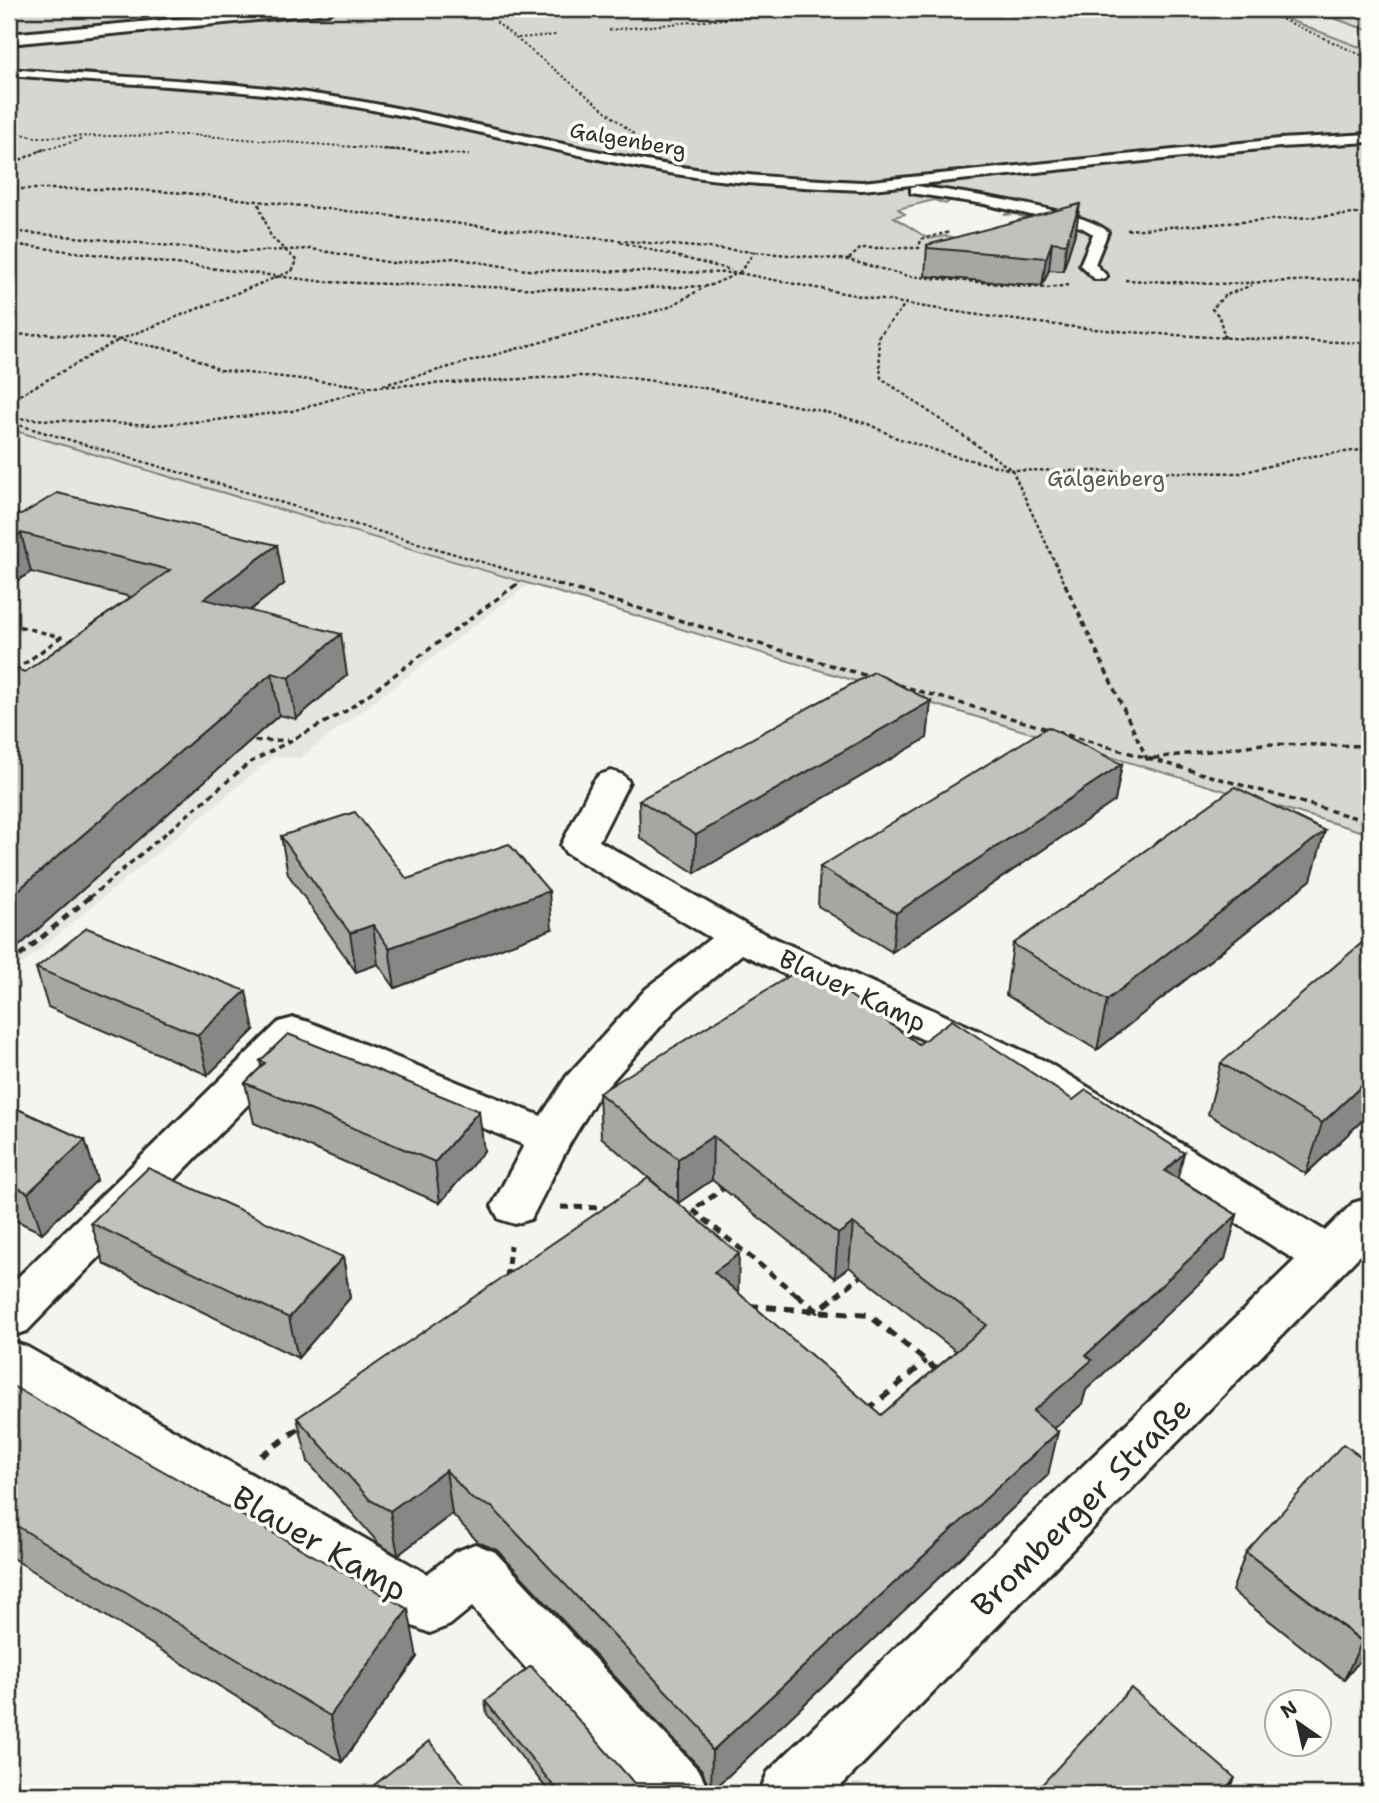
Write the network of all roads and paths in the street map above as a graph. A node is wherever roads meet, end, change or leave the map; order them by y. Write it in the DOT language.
graph roads {
  1 [pos="329,9"];
  2 [pos="740,9"];
  3 [pos="828,9"];
  4 [pos="1259,9"];
  5 [pos="753,16"];
  6 [pos="496,22"];
  7 [pos="610,30"];
  8 [pos="556,35"];
  9 [pos="518,38"];
  10 [pos="9,39"];
  11 [pos="1370,59"];
  12 [pos="9,72"];
  13 [pos="9,131"];
  14 [pos="93,136"];
  15 [pos="1370,138"];
  16 [pos="474,156"];
  17 [pos="9,165"];
  18 [pos="654,167"];
  19 [pos="862,186"];
  20 [pos="9,189"];
  21 [pos="258,202"];
  22 [pos="1370,213"];
  23 [pos="9,231"];
  24 [pos="950,232"];
  25 [pos="1101,232"];
  26 [pos="607,239"];
  27 [pos="9,244"];
  28 [pos="286,249"];
  29 [pos="755,250"];
  30 [pos="848,260"];
  31 [pos="739,272"];
  32 [pos="1100,276"];
  33 [pos="281,277"];
  34 [pos="1370,278"];
  35 [pos="1256,283"];
  36 [pos="709,286"];
  37 [pos="907,302"];
  38 [pos="9,335"];
  39 [pos="1225,338"];
  40 [pos="119,340"];
  41 [pos="1370,343"];
  42 [pos="372,387"];
  43 [pos="9,401"];
  44 [pos="9,420"];
  45 [pos="1370,449"];
  46 [pos="1012,470"];
  47 [pos="520,582"];
  48 [pos="9,624"];
  49 [pos="9,675"];
  50 [pos="879,679"];
  51 [pos="893,683"];
  52 [pos="236,739"];
  53 [pos="289,740"];
  54 [pos="1370,746"];
  55 [pos="1147,759"];
  56 [pos="611,782"];
  57 [pos="1370,822"];
  58 [pos="738,937"];
  59 [pos="9,965"];
  60 [pos="550,1138"];
  61 [pos="737,1179"];
  62 [pos="514,1206"];
  63 [pos="611,1208"];
  64 [pos="679,1210"];
  65 [pos="693,1210"];
  66 [pos="1370,1216"];
  67 [pos="1329,1256"];
  68 [pos="872,1267"];
  69 [pos="506,1281"];
  70 [pos="817,1311"];
  71 [pos="738,1314"];
  72 [pos="9,1317"];
  73 [pos="926,1361"];
  74 [pos="9,1362"];
  75 [pos="947,1378"];
  76 [pos="864,1414"];
  77 [pos="308,1422"];
  78 [pos="220,1485"];
  79 [pos="678,1794"];
  80 [pos="790,1794"];
  1 -- 10 [label="street"];
  2 -- 5 [label="path"];
  3 -- 5 [label="path"];
  4 -- 11 [label="path"];
  5 -- 7 [label="path"];
  6 -- 9 [label="path"];
  8 -- 9 [label="path"];
  9 -- 18 [label="path"];
  12 -- 18 [label="lane, Galgenberg"];
  13 -- 14 [label="path"];
  14 -- 16 [label="path"];
  14 -- 17 [label="path"];
  15 -- 19 [label="lane, Galgenberg"];
  18 -- 19 [label="lane, Galgenberg"];
  19 -- 25 [label="lane"];
  20 -- 21 [label="path"];
  21 -- 26 [label="path"];
  21 -- 28 [label="path"];
  22 -- 25 [label="path"];
  23 -- 28 [label="path"];
  24 -- 30 [label="path"];
  25 -- 32 [label="lane"];
  26 -- 29 [label="path"];
  26 -- 31 [label="path"];
  27 -- 33 [label="path"];
  28 -- 31 [label="path"];
  28 -- 33 [label="path"];
  29 -- 30 [label="path"];
  29 -- 31 [label="path"];
  30 -- 32 [label="path"];
  31 -- 36 [label="path"];
  31 -- 37 [label="path"];
  32 -- 35 [label="path"];
  33 -- 36 [label="path"];
  33 -- 40 [label="path"];
  34 -- 35 [label="path"];
  35 -- 39 [label="path"];
  36 -- 42 [label="path"];
  37 -- 39 [label="path"];
  37 -- 46 [label="path"];
  38 -- 40 [label="path"];
  39 -- 41 [label="path"];
  40 -- 42 [label="path"];
  40 -- 43 [label="path"];
  42 -- 44 [label="path"];
  42 -- 46 [label="path"];
  44 -- 50 [label="path"];
  45 -- 46 [label="path"];
  46 -- 55 [label="path"];
  47 -- 53 [label="path"];
  48 -- 49 [label="path"];
  51 -- 55 [label="path"];
  52 -- 53 [label="path"];
  53 -- 59 [label="path"];
  54 -- 55 [label="path"];
  55 -- 57 [label="path"];
  56 -- 58 [label="street, Blauer Kamp"];
  58 -- 60 [label="street"];
  58 -- 67 [label="street, Blauer Kamp"];
  60 -- 62 [label="street"];
  60 -- 72 [label="street"];
  61 -- 65 [label="path"];
  62 -- 63 [label="path"];
  62 -- 69 [label="path"];
  64 -- 65 [label="path"];
  65 -- 70 [label="path"];
  66 -- 67 [label="street, Bromberger Straße"];
  67 -- 80 [label="street, Bromberger Straße"];
  68 -- 70 [label="path"];
  70 -- 71 [label="path"];
  70 -- 73 [label="path"];
  73 -- 75 [label="path"];
  73 -- 76 [label="path"];
  74 -- 78 [label="street, Blauer Kamp"];
  77 -- 78 [label="path"];
  78 -- 79 [label="street, Blauer Kamp"];
}
